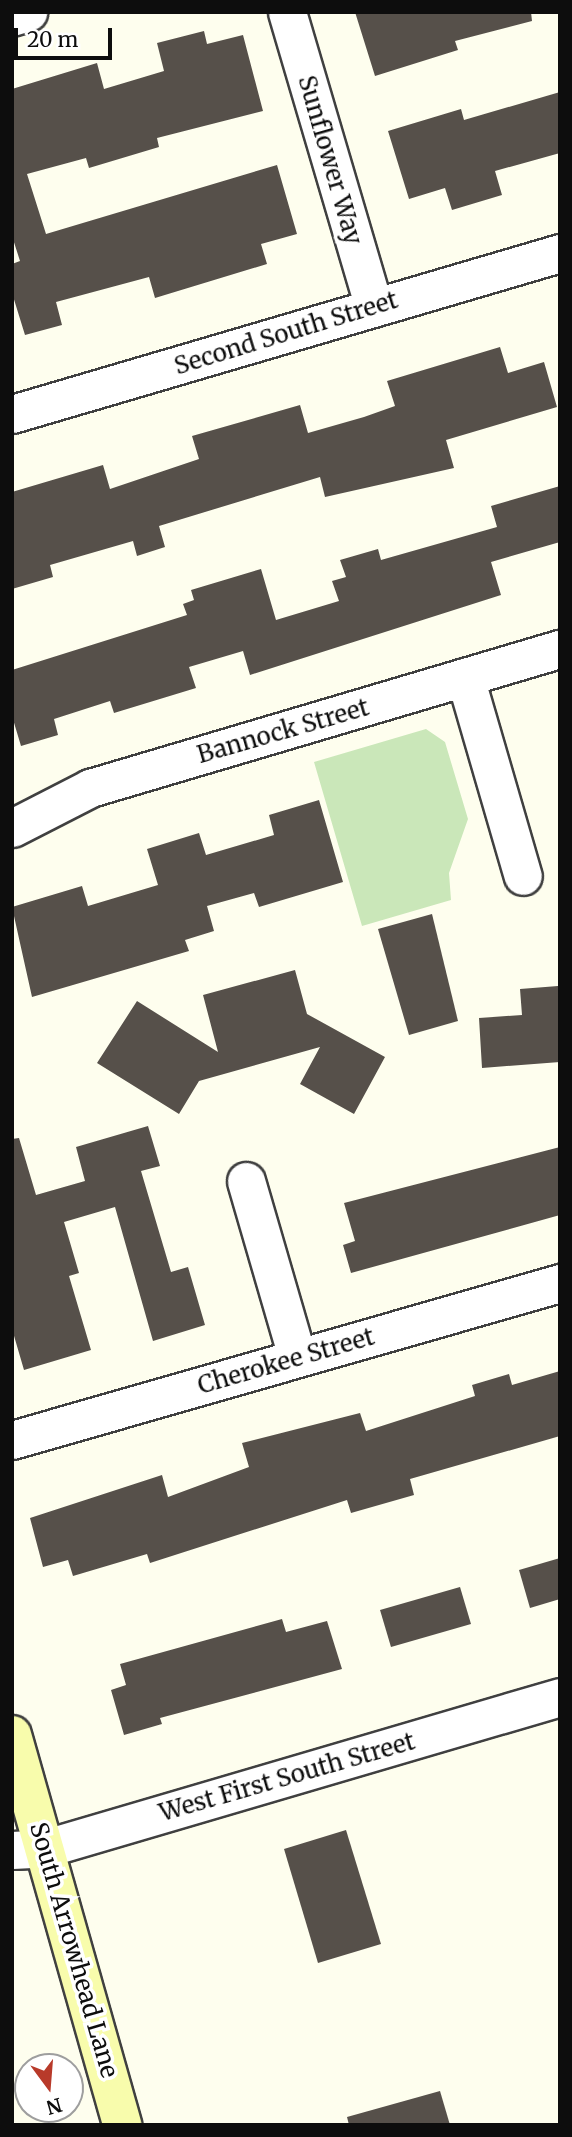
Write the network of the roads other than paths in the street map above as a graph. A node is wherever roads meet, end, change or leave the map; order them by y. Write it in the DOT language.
graph roads {
  1 [pos="28,12"];
  2 [pos="287,12"];
  3 [pos="12,17"];
  4 [pos="560,253"];
  5 [pos="374,307"];
  6 [pos="12,414"];
  7 [pos="560,649"];
  8 [pos="465,677"];
  9 [pos="12,828"];
  10 [pos="523,876"];
  11 [pos="246,1181"];
  12 [pos="560,1283"];
  13 [pos="297,1357"];
  14 [pos="12,1440"];
  15 [pos="560,1697"];
  16 [pos="12,1735"];
  17 [pos="29,1849"];
  18 [pos="122,2125"];
  1 -- 3 [label="street"];
  2 -- 5 [label="street, Sunflower Way"];
  4 -- 5 [label="street, Second South Street"];
  5 -- 6 [label="street, Second South Street"];
  7 -- 8 [label="street, Bannock Street"];
  8 -- 9 [label="street, Bannock Street"];
  8 -- 10 [label="street"];
  11 -- 13 [label="street"];
  12 -- 13 [label="street, Cherokee Street"];
  13 -- 14 [label="street, Cherokee Street"];
  15 -- 17 [label="street, West First South Street"];
  16 -- 17 [label="street, South Arrowhead Lane"];
  17 -- 18 [label="street, South Arrowhead Lane"];
}
